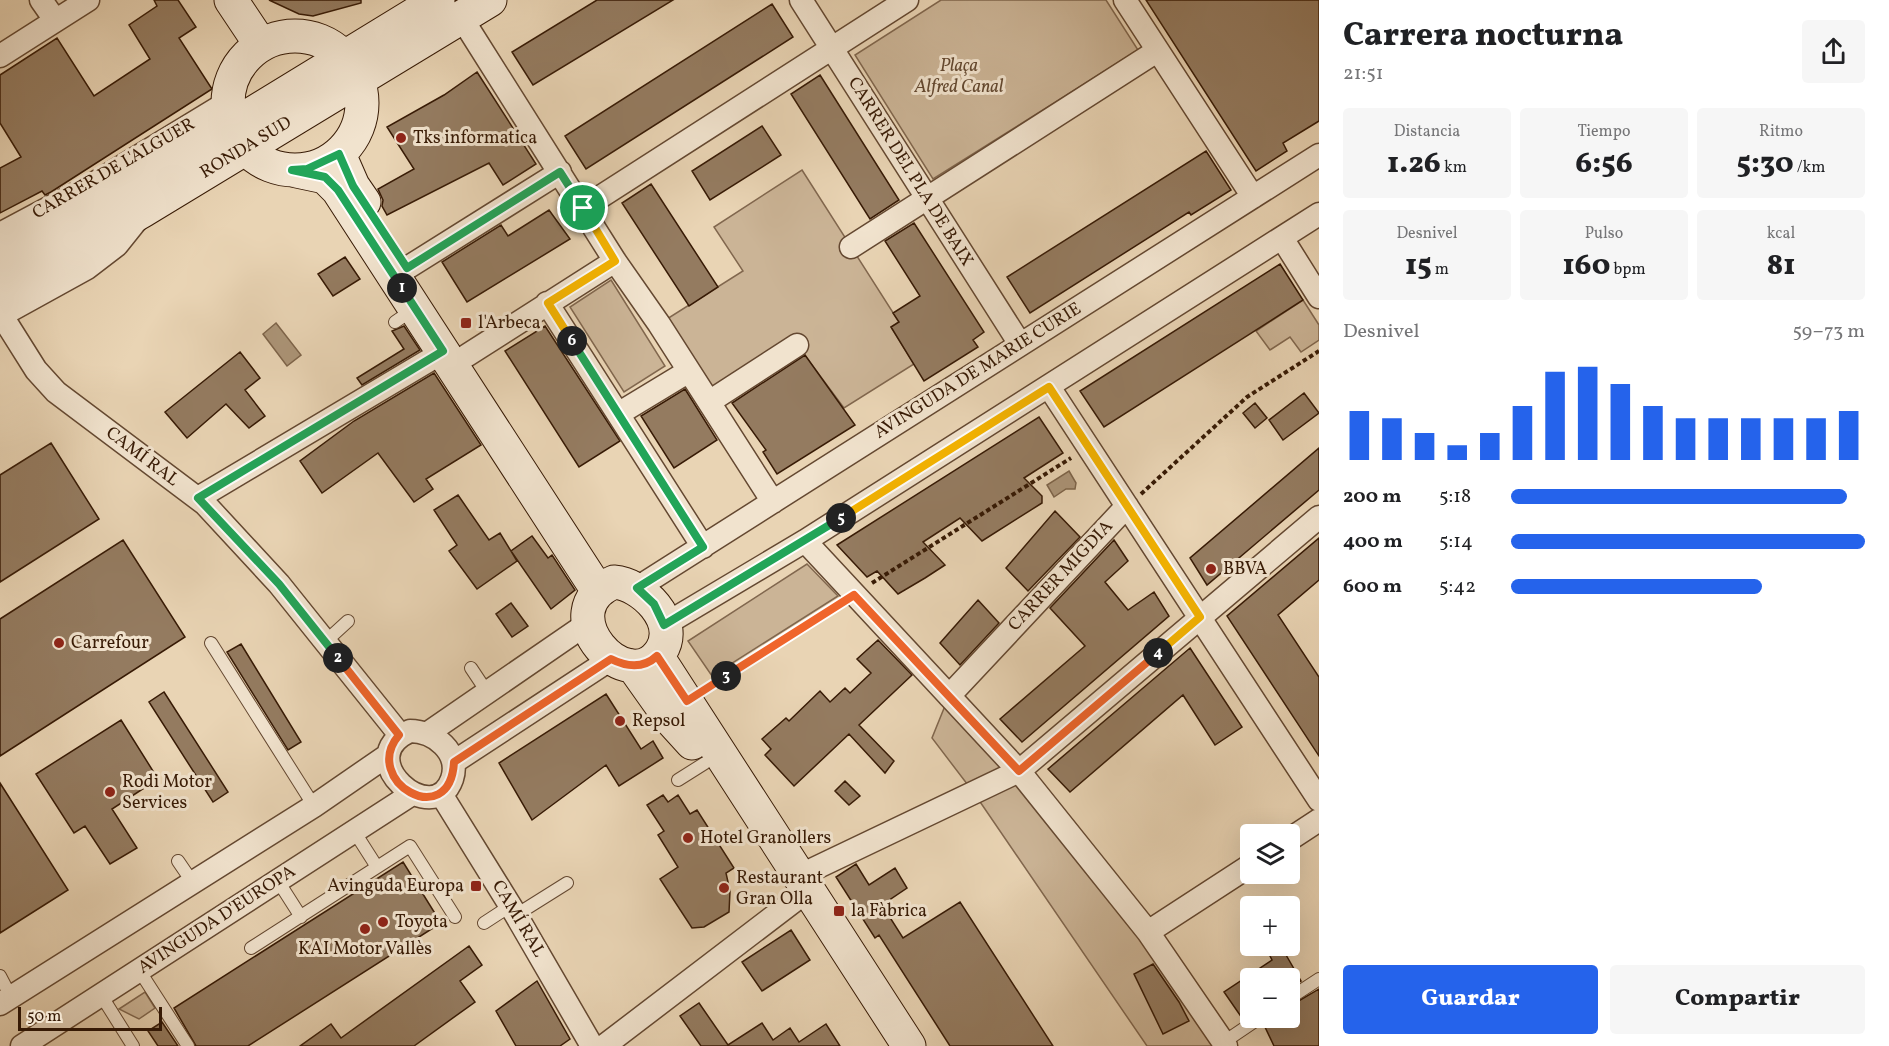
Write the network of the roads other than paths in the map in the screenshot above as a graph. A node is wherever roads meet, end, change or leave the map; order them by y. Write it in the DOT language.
graph roads {
  1 [pos="41,0"];
  2 [pos="88,0"];
  3 [pos="231,0"];
  4 [pos="490,0"];
  5 [pos="801,0"];
  6 [pos="907,0"];
  7 [pos="1125,0"];
  8 [pos="449,9"];
  9 [pos="55,20"];
  10 [pos="261,45"];
  11 [pos="832,49"];
  12 [pos="1157,51"];
  13 [pos="0,56"];
  14 [pos="351,70"];
  15 [pos="235,126"];
  16 [pos="339,154"];
  17 [pos="1319,155"];
  18 [pos="292,170"];
  19 [pos="560,172"];
  20 [pos="1253,197"];
  21 [pos="927,199"];
  22 [pos="583,208"];
  23 [pos="1319,214"];
  24 [pos="0,234"];
  25 [pos="1282,238"];
  26 [pos="851,247"];
  27 [pos="0,261"];
  28 [pos="615,261"];
  29 [pos="407,268"];
  30 [pos="1319,297"];
  31 [pos="548,303"];
  32 [pos="1,308"];
  33 [pos="1020,344"];
  34 [pos="797,345"];
  35 [pos="454,354"];
  36 [pos="689,371"];
  37 [pos="1049,387"];
  38 [pos="709,402"];
  39 [pos="618,414"];
  40 [pos="198,498"];
  41 [pos="773,502"];
  42 [pos="1127,506"];
  43 [pos="1319,517"];
  44 [pos="805,541"];
  45 [pos="703,547"];
  46 [pos="616,587"];
  47 [pos="1200,617"];
  48 [pos="348,621"];
  49 [pos="588,623"];
  50 [pos="325,642"];
  51 [pos="211,643"];
  52 [pos="641,651"];
  53 [pos="471,668"];
  54 [pos="487,692"];
  55 [pos="949,696"];
  56 [pos="428,733"];
  57 [pos="399,735"];
  58 [pos="388,755"];
  59 [pos="454,762"];
  60 [pos="705,763"];
  61 [pos="1019,771"];
  62 [pos="678,780"];
  63 [pos="412,794"];
  64 [pos="441,794"];
  65 [pos="1319,800"];
  66 [pos="314,806"];
  67 [pos="1319,820"];
  68 [pos="354,831"];
  69 [pos="1300,832"];
  70 [pos="178,861"];
  71 [pos="377,867"];
  72 [pos="1240,872"];
  73 [pos="278,881"];
  74 [pos="193,883"];
  75 [pos="567,883"];
  76 [pos="796,888"];
  77 [pos="513,910"];
  78 [pos="301,917"];
  79 [pos="455,917"];
  80 [pos="484,922"];
  81 [pos="1148,932"];
  82 [pos="251,948"];
  83 [pos="139,970"];
  84 [pos="0,976"];
  85 [pos="1319,979"];
  86 [pos="1300,991"];
  87 [pos="101,995"];
  88 [pos="6,1000"];
  89 [pos="1246,1028"];
  90 [pos="1225,1044"];
  91 [pos="22,1046"];
  92 [pos="133,1046"];
  93 [pos="188,1046"];
  94 [pos="592,1046"];
  95 [pos="604,1046"];
  96 [pos="887,1046"];
  97 [pos="909,1046"];
  1 -- 9 [label="street"];
  2 -- 9 [label="street"];
  3 -- 10 [label="main road"];
  4 -- 8 [label="main road, RONDA SUD"];
  5 -- 11 [label="street, CARRER DEL PLA DE BAIX"];
  6 -- 11 [label="street"];
  7 -- 12 [label="street"];
  8 -- 14 [label="main road, RONDA SUD"];
  8 -- 19 [label="street"];
  9 -- 13 [label="street"];
  10 -- 14 [label="main road"];
  10 -- 15 [label="main road"];
  11 -- 21 [label="street, CARRER DEL PLA DE BAIX"];
  11 -- 22 [label="street"];
  12 -- 20 [label="street"];
  12 -- 21 [label="street"];
  14 -- 15 [label="main road, RONDA SUD"];
  14 -- 16 [label="main road"];
  15 -- 18 [label="main road"];
  15 -- 24 [label="street, CARRER DE L'ALGUER"];
  15 -- 27 [label="main road, RONDA SUD"];
  15 -- 32 [label="main road, RONDA SUD"];
  16 -- 18 [label="main road"];
  16 -- 29 [label="main road"];
  17 -- 20 [label="street, AVINGUDA DE MARIE CURIE"];
  18 -- 35 [label="main road"];
  19 -- 22 [label="street"];
  19 -- 29 [label="street"];
  20 -- 33 [label="street, AVINGUDA DE MARIE CURIE"];
  21 -- 26 [label="street"];
  21 -- 33 [label="street, CARRER DEL PLA DE BAIX"];
  22 -- 28 [label="street"];
  23 -- 25 [label="street"];
  25 -- 30 [label="street"];
  25 -- 37 [label="street"];
  28 -- 31 [label="street"];
  28 -- 36 [label="street"];
  29 -- 35 [label="main road"];
  31 -- 35 [label="street"];
  31 -- 39 [label="street"];
  32 -- 40 [label="street, CAMÍ RAL"];
  33 -- 41 [label="street, AVINGUDA DE MARIE CURIE"];
  34 -- 38 [label="street"];
  35 -- 40 [label="street"];
  35 -- 46 [label="main road"];
  36 -- 38 [label="street"];
  36 -- 39 [label="street"];
  37 -- 42 [label="street"];
  37 -- 44 [label="street"];
  38 -- 41 [label="street"];
  39 -- 45 [label="street"];
  40 -- 50 [label="street, CAMÍ RAL"];
  41 -- 45 [label="street, AVINGUDA DE MARIE CURIE"];
  42 -- 47 [label="street"];
  42 -- 55 [label="street, CARRER MIGDIA"];
  43 -- 47 [label="street"];
  44 -- 52 [label="street"];
  44 -- 55 [label="street"];
  45 -- 46 [label="street, AVINGUDA DE MARIE CURIE"];
  46 -- 49 [label="main road"];
  46 -- 52 [label="main road"];
  47 -- 61 [label="street"];
  47 -- 65 [label="street"];
  48 -- 50 [label="lane"];
  49 -- 52 [label="main road"];
  49 -- 54 [label="street"];
  50 -- 57 [label="street, CAMÍ RAL"];
  51 -- 66 [label="lane"];
  52 -- 59 [label="street"];
  52 -- 60 [label="main road"];
  52 -- 76 [label="main road"];
  53 -- 54 [label="lane"];
  54 -- 56 [label="street"];
  55 -- 61 [label="street"];
  56 -- 57 [label="street"];
  56 -- 59 [label="street"];
  57 -- 58 [label="street"];
  58 -- 63 [label="street"];
  58 -- 66 [label="street"];
  59 -- 64 [label="street"];
  60 -- 62 [label="lane"];
  60 -- 76 [label="main road"];
  61 -- 76 [label="street"];
  61 -- 81 [label="street"];
  63 -- 64 [label="street"];
  63 -- 68 [label="street, AVINGUDA D'EUROPA"];
  64 -- 77 [label="street, CAMÍ RAL"];
  66 -- 74 [label="street"];
  67 -- 69 [label="street"];
  68 -- 71 [label="lane"];
  68 -- 73 [label="street, AVINGUDA D'EUROPA"];
  70 -- 74 [label="lane"];
  71 -- 78 [label="lane"];
  71 -- 79 [label="lane"];
  72 -- 81 [label="street"];
  73 -- 78 [label="lane"];
  73 -- 83 [label="street, AVINGUDA D'EUROPA"];
  74 -- 88 [label="street"];
  75 -- 77 [label="lane"];
  76 -- 95 [label="street"];
  76 -- 96 [label="main road"];
  76 -- 97 [label="main road"];
  77 -- 80 [label="lane"];
  77 -- 94 [label="street, CAMÍ RAL"];
  78 -- 82 [label="lane"];
  81 -- 90 [label="street"];
  83 -- 87 [label="street, AVINGUDA D'EUROPA"];
  83 -- 93 [label="lane"];
  84 -- 88 [label="lane"];
  85 -- 86 [label="lane"];
  87 -- 91 [label="street, AVINGUDA D'EUROPA"];
  87 -- 92 [label="lane"];
  89 -- 90 [label="lane"];
}
